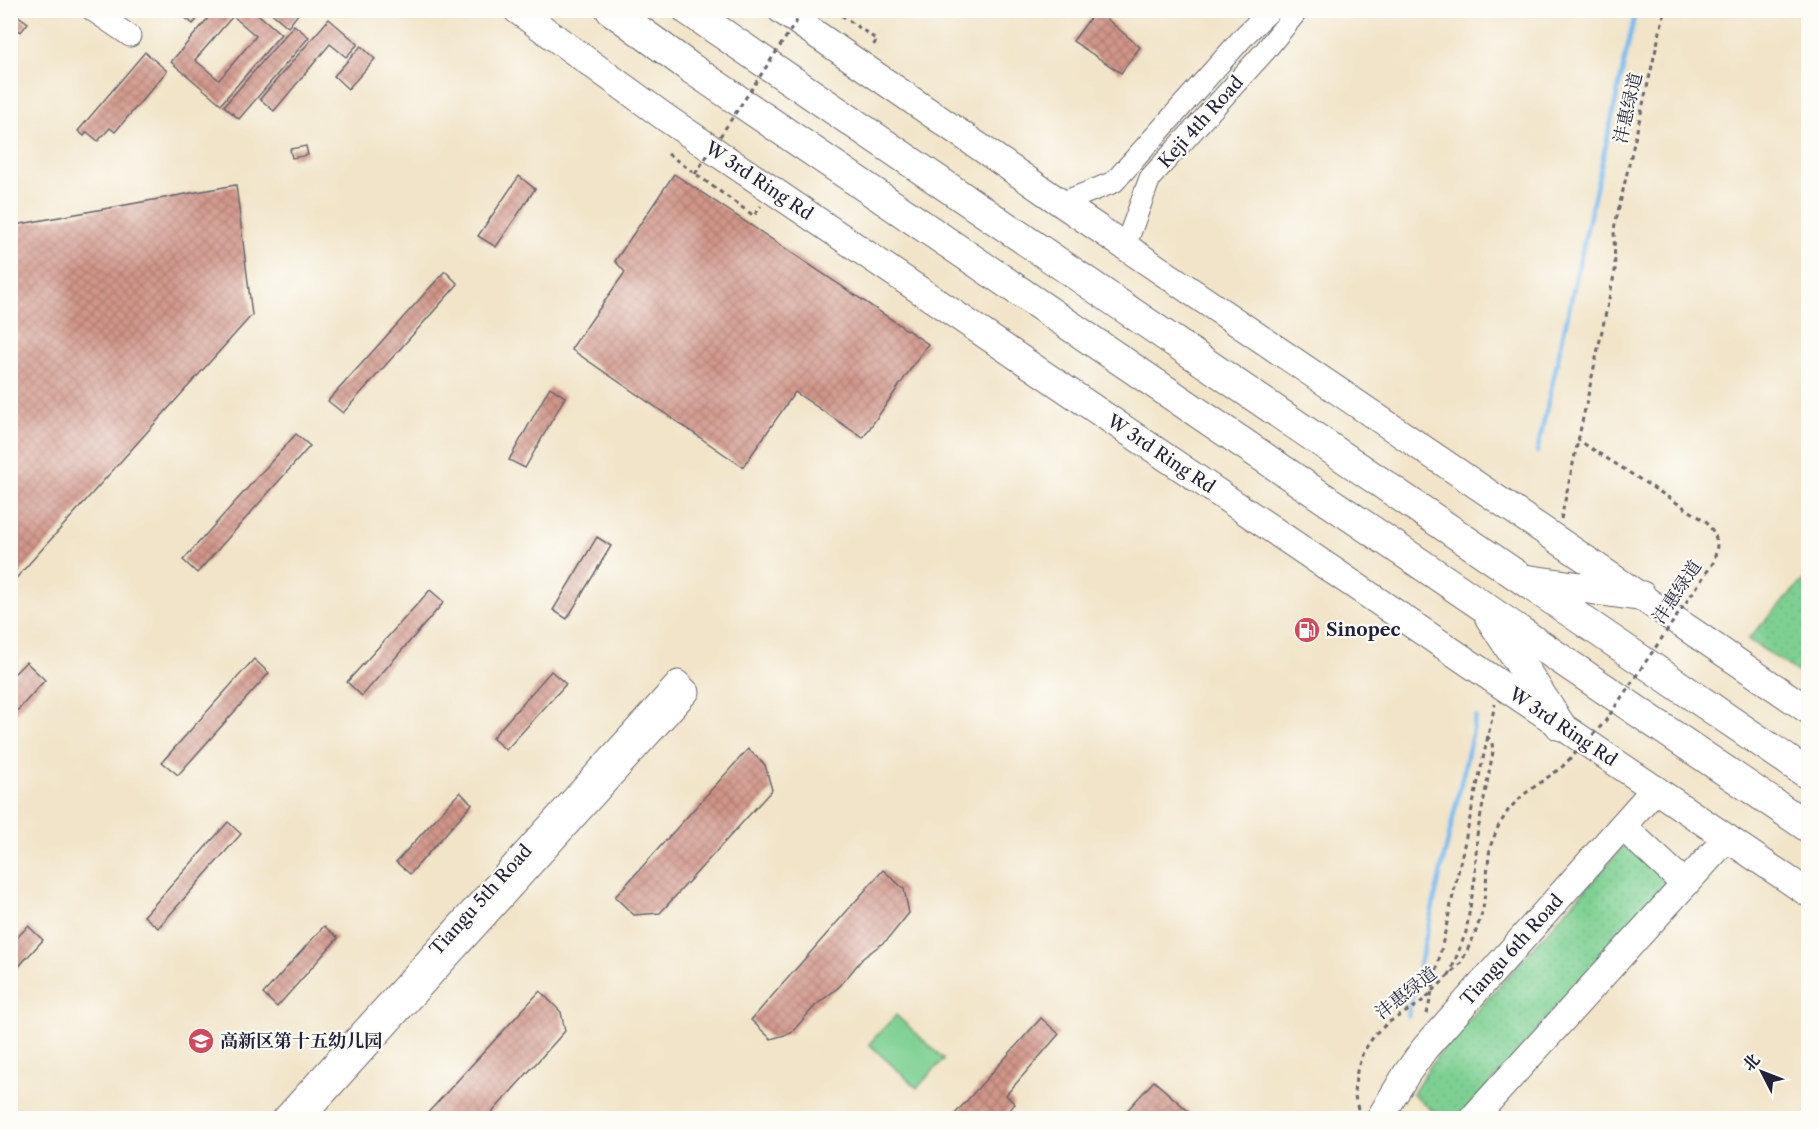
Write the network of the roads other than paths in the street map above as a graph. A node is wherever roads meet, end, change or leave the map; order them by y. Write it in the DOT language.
graph roads {
  1 [pos="92,10"];
  2 [pos="516,10"];
  3 [pos="611,10"];
  4 [pos="688,10"];
  5 [pos="781,10"];
  6 [pos="1271,10"];
  7 [pos="1298,10"];
  8 [pos="130,36"];
  9 [pos="1060,203"];
  10 [pos="1125,247"];
  11 [pos="1522,579"];
  12 [pos="1641,596"];
  13 [pos="1481,604"];
  14 [pos="1809,710"];
  15 [pos="1560,725"];
  16 [pos="1809,774"];
  17 [pos="1655,789"];
  18 [pos="1622,826"];
  19 [pos="1809,827"];
  20 [pos="1727,838"];
  21 [pos="1685,884"];
  22 [pos="1809,893"];
  23 [pos="283,1119"];
  24 [pos="304,1119"];
  25 [pos="1380,1119"];
  26 [pos="1473,1119"];
  1 -- 8 [label="street"];
  2 -- 15 [label="main road, W 3rd Ring Rd"];
  3 -- 13 [label="highway"];
  4 -- 11 [label="highway"];
  5 -- 9 [label="main road"];
  6 -- 9 [label="street, Keji 4th Road"];
  7 -- 10 [label="street, Keji 4th Road"];
  9 -- 10 [label="main road"];
  10 -- 12 [label="main road"];
  11 -- 12 [label="highway"];
  11 -- 16 [label="highway"];
  12 -- 14 [label="main road"];
  13 -- 15 [label="highway"];
  13 -- 19 [label="highway"];
  15 -- 17 [label="main road, W 3rd Ring Rd"];
  17 -- 18 [label="main road, Tiangu 6th Road"];
  17 -- 20 [label="main road, W 3rd Ring Rd"];
  18 -- 21 [label="main road"];
  18 -- 25 [label="main road, Tiangu 6th Road"];
  20 -- 21 [label="main road"];
  20 -- 22 [label="main road, W 3rd Ring Rd"];
  21 -- 26 [label="main road"];
  23 -- 24 [label="street, Tiangu 5th Road"];
}
